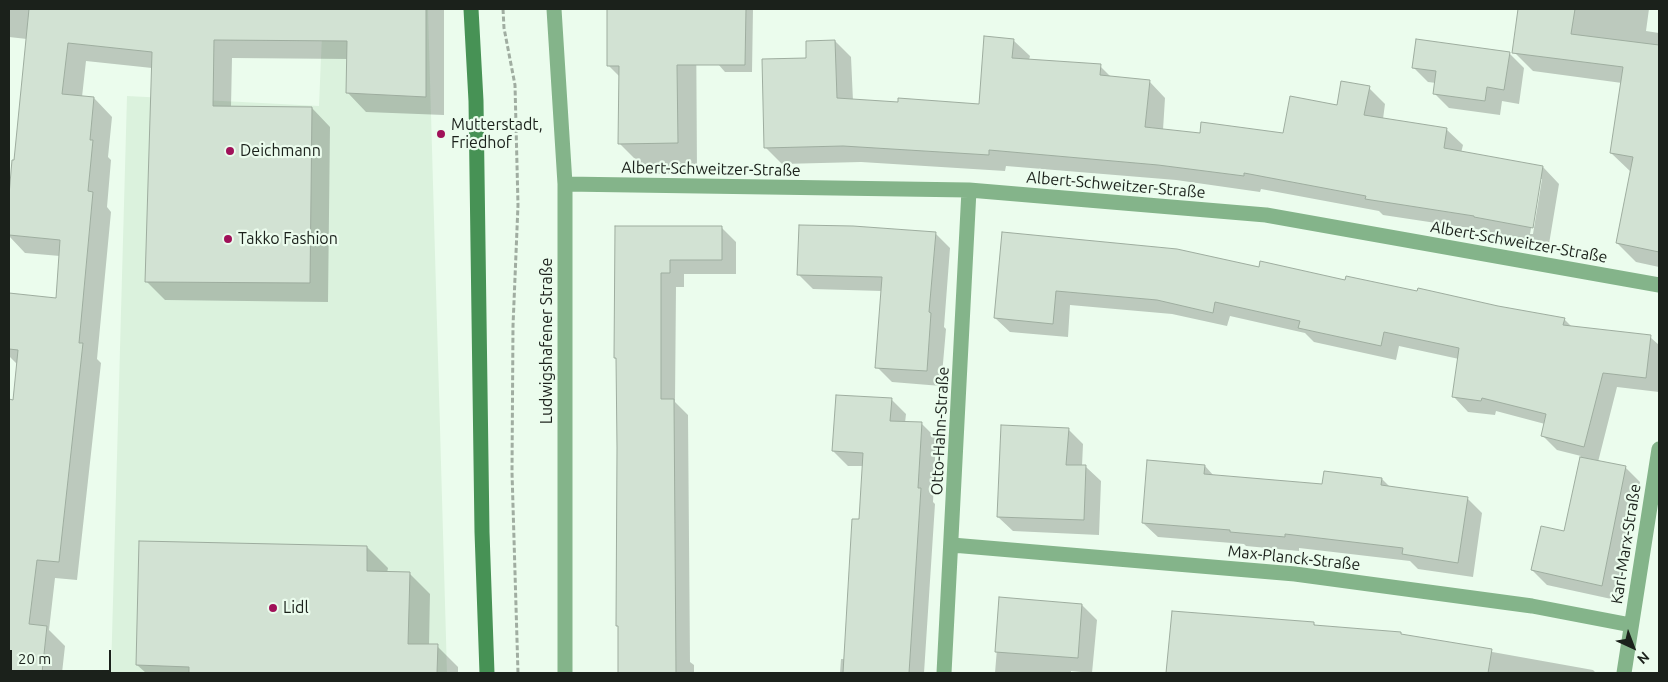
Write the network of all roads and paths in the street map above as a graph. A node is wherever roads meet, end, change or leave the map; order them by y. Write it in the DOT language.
graph roads {
  1 [pos="471,9"];
  2 [pos="503,9"];
  3 [pos="554,9"];
  4 [pos="564,184"];
  5 [pos="969,190"];
  6 [pos="1659,285"];
  7 [pos="1659,449"];
  8 [pos="952,544"];
  9 [pos="1631,625"];
  10 [pos="487,673"];
  11 [pos="518,673"];
  12 [pos="565,673"];
  13 [pos="944,673"];
  14 [pos="1624,673"];
  1 -- 10 [label="main road"];
  2 -- 11 [label="path"];
  3 -- 4 [label="street, Ludwigshafener Straße"];
  4 -- 5 [label="street, Albert-Schweitzer-Straße"];
  4 -- 12 [label="street, Ludwigshafener Straße"];
  5 -- 6 [label="street, Albert-Schweitzer-Straße"];
  5 -- 8 [label="street, Otto-Hahn-Straße"];
  7 -- 9 [label="street, Karl-Marx-Straße"];
  8 -- 9 [label="street, Max-Planck-Straße"];
  8 -- 13 [label="street, Otto-Hahn-Straße"];
  9 -- 14 [label="street, Karl-Marx-Straße"];
}
